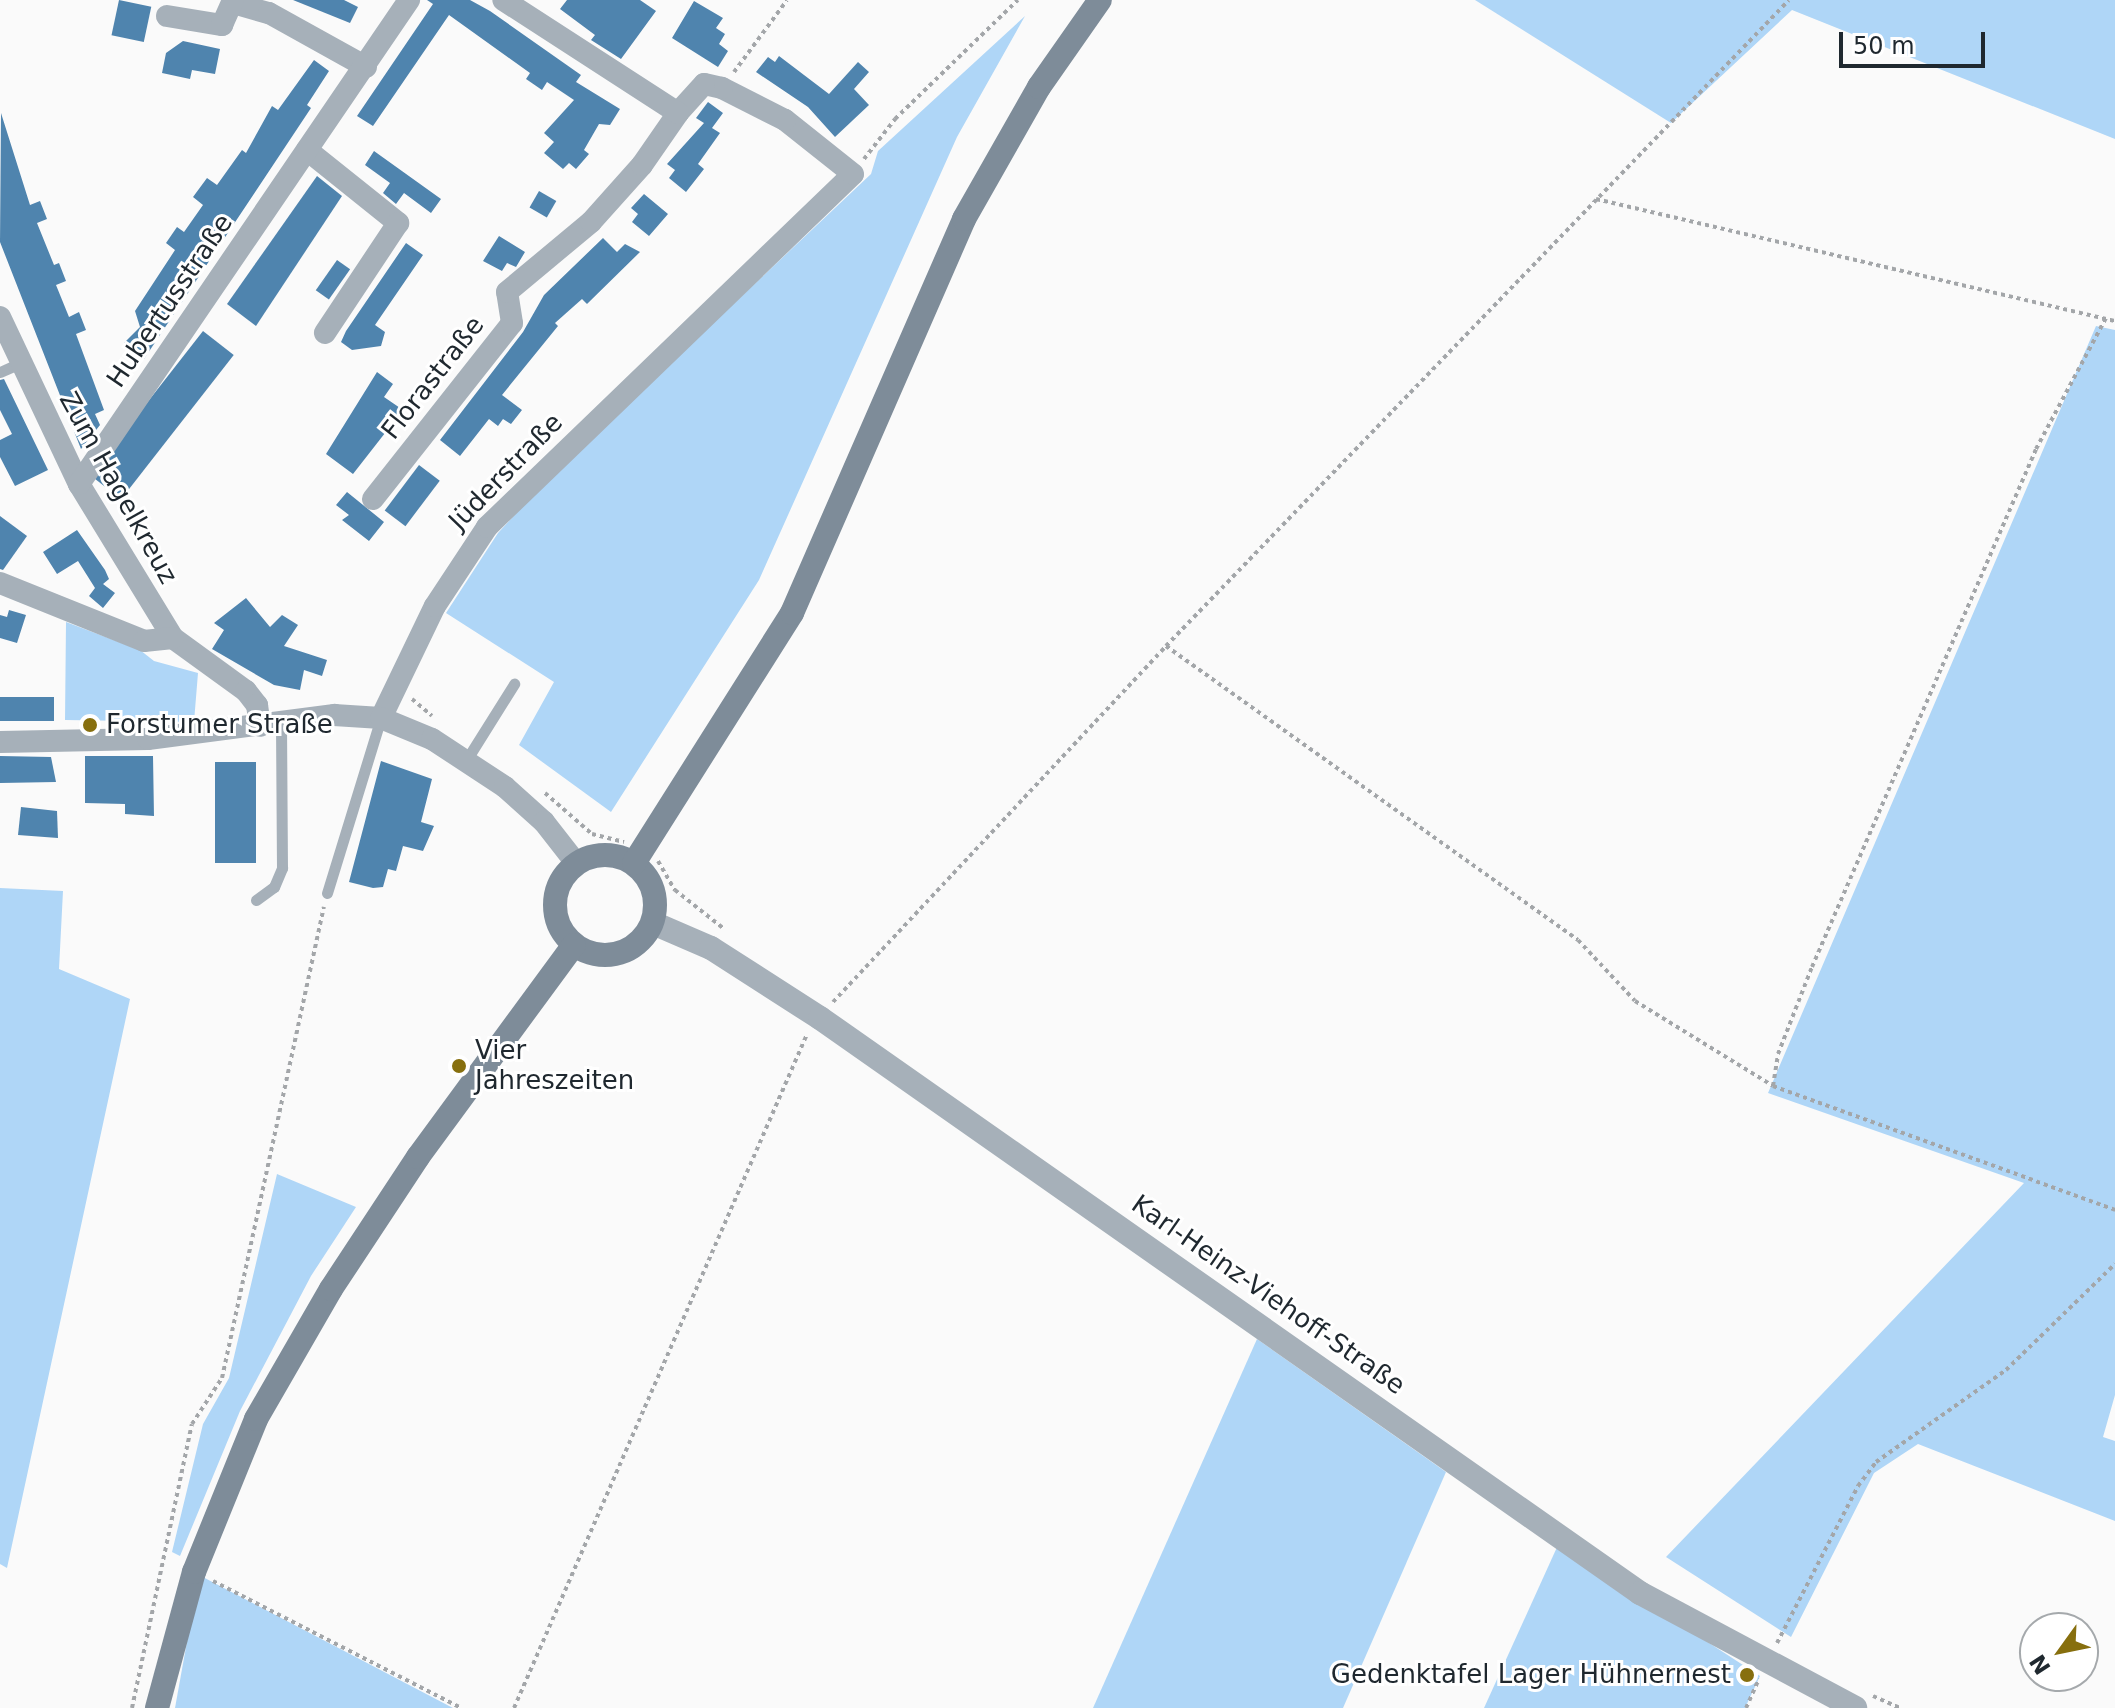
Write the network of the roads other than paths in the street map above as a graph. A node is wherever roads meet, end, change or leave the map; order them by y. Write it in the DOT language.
graph roads {
  1 [pos="409,0"];
  2 [pos="503,0"];
  3 [pos="1100,0"];
  4 [pos="233,2"];
  5 [pos="167,16"];
  6 [pos="366,67"];
  7 [pos="678,113"];
  8 [pos="307,150"];
  9 [pos="0,317"];
  10 [pos="325,333"];
  11 [pos="9,368"];
  12 [pos="79,484"];
  13 [pos="373,499"];
  14 [pos="0,583"];
  15 [pos="173,638"];
  16 [pos="514,684"];
  17 [pos="381,718"];
  18 [pos="270,724"];
  19 [pos="0,742"];
  20 [pos="467,759"];
  21 [pos="576,863"];
  22 [pos="634,863"];
  23 [pos="327,893"];
  24 [pos="256,900"];
  25 [pos="653,923"];
  26 [pos="574,945"];
  27 [pos="157,1708"];
  28 [pos="1855,1708"];
  1 -- 6 [label="street, Hubertusstraße"];
  2 -- 7 [label="street"];
  3 -- 22 [label="main road"];
  4 -- 5 [label="street"];
  4 -- 6 [label="street"];
  6 -- 8 [label="street, Hubertusstraße"];
  7 -- 13 [label="street, Florastraße"];
  7 -- 17 [label="street, Jüderstraße"];
  8 -- 10 [label="street"];
  8 -- 12 [label="street, Hubertusstraße"];
  9 -- 11 [label="street, Zum Hagelkreuz"];
  11 -- 12 [label="street, Zum Hagelkreuz"];
  12 -- 15 [label="street, Zum Hagelkreuz"];
  14 -- 15 [label="street"];
  15 -- 18 [label="street"];
  16 -- 20 [label="lane"];
  17 -- 18 [label="street"];
  17 -- 20 [label="street"];
  17 -- 23 [label="lane, Jüderstraße"];
  18 -- 19 [label="street"];
  18 -- 24 [label="lane"];
  20 -- 21 [label="street"];
  21 -- 22 [label="main road"];
  21 -- 26 [label="main road"];
  22 -- 25 [label="main road"];
  25 -- 26 [label="main road"];
  25 -- 28 [label="street, Karl-Heinz-Viehoff-Straße"];
  26 -- 27 [label="main road"];
}
